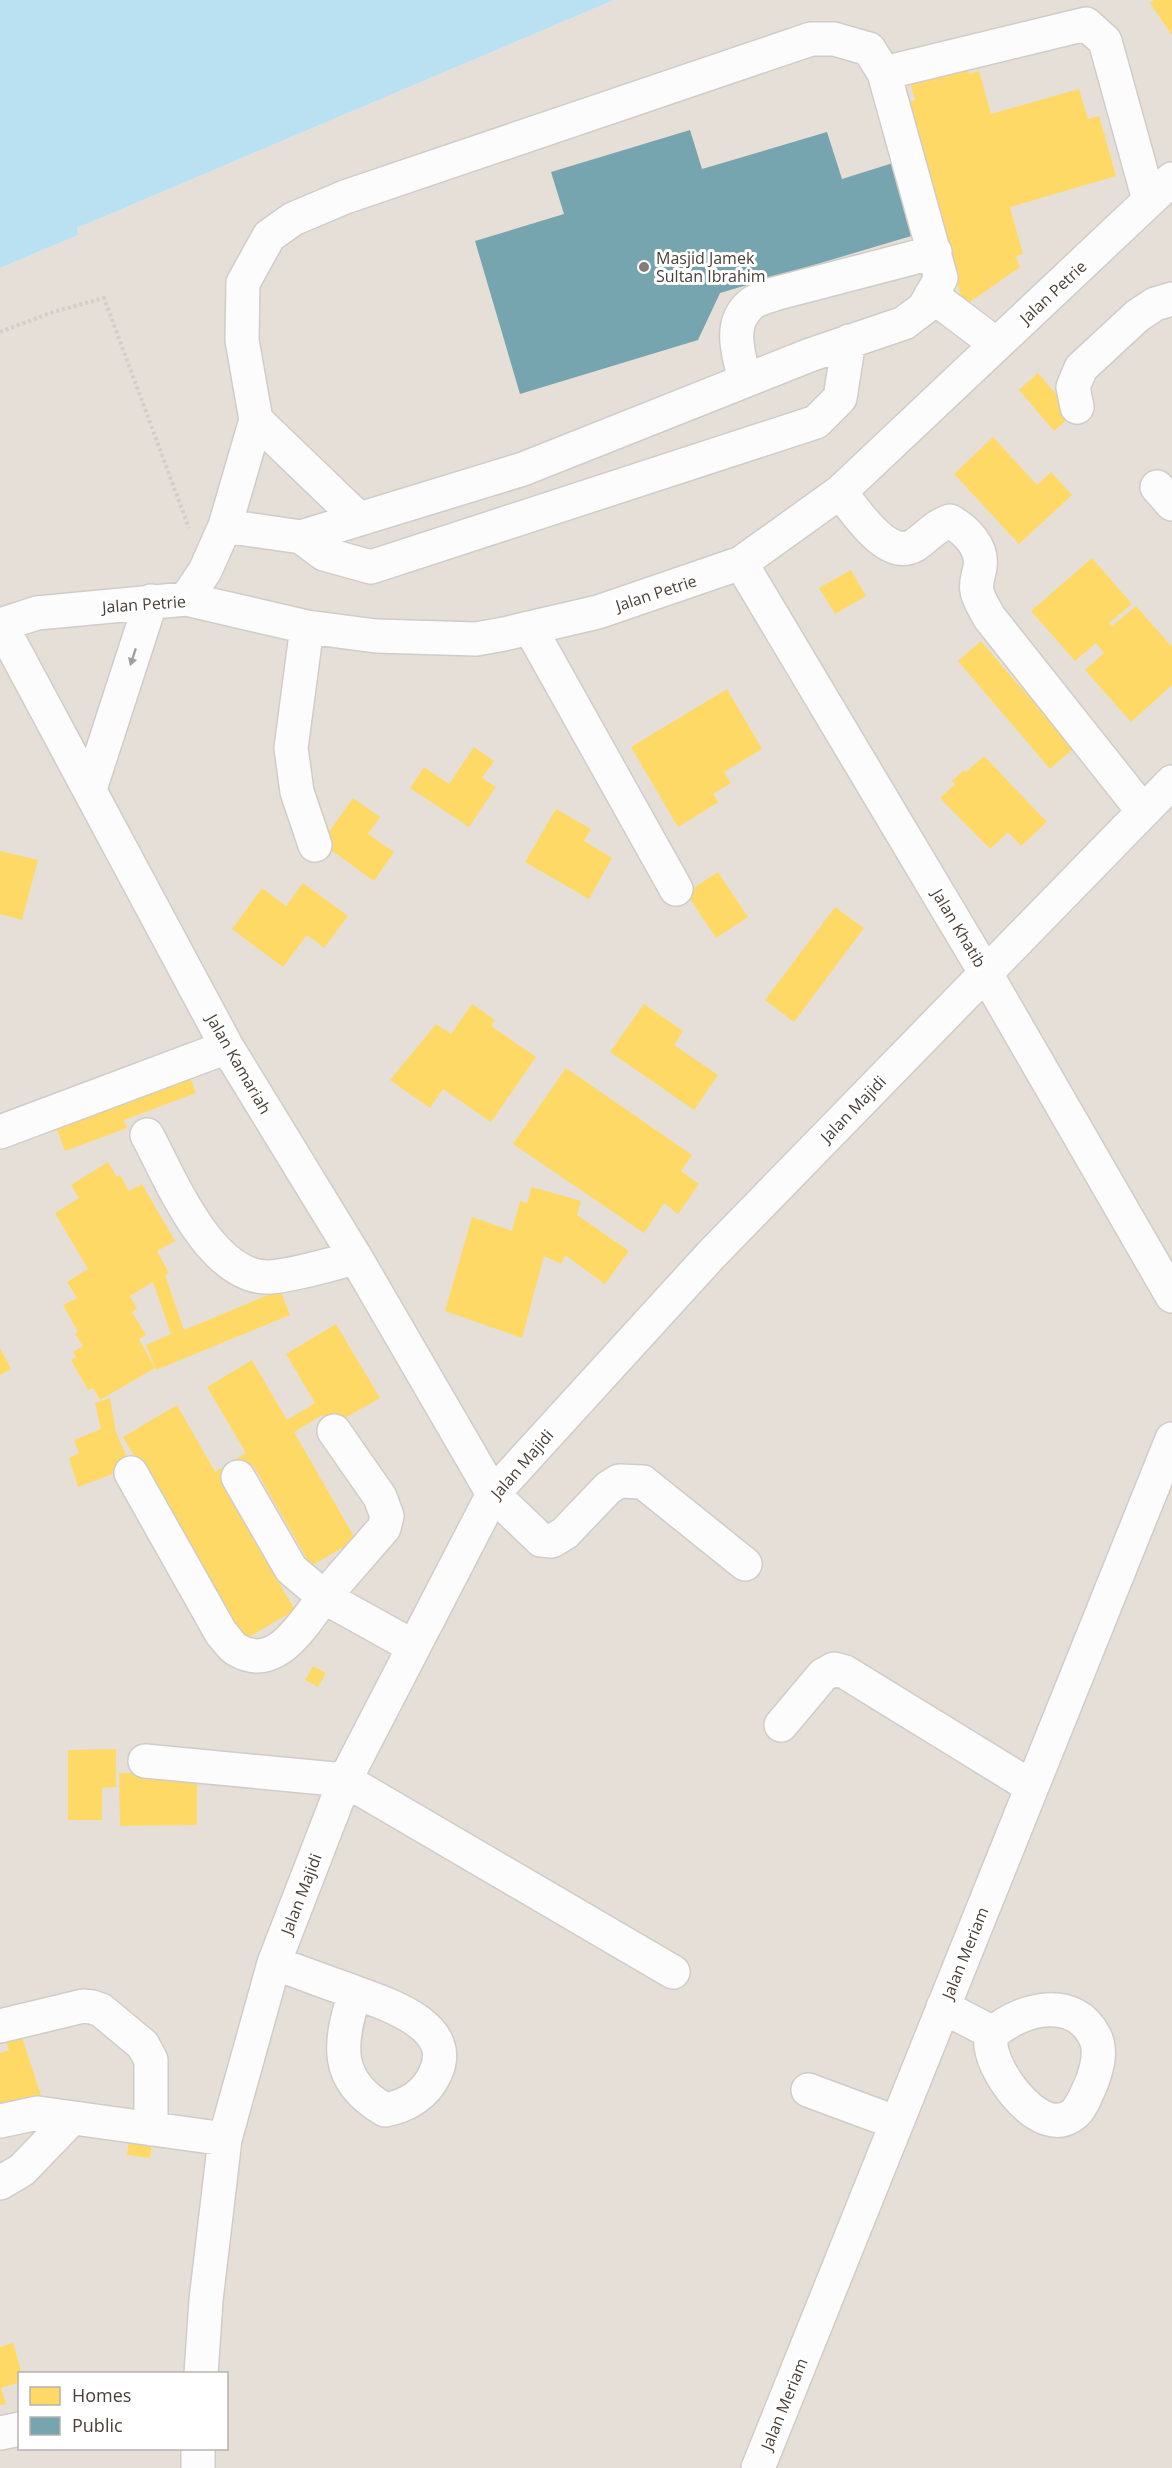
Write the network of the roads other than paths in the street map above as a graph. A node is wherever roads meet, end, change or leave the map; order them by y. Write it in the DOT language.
graph roads {
  1 [pos="884,73"];
  2 [pos="1161,189"];
  3 [pos="935,252"];
  4 [pos="931,295"];
  5 [pos="1172,299"];
  6 [pos="849,341"];
  7 [pos="996,344"];
  8 [pos="745,381"];
  9 [pos="1077,406"];
  10 [pos="256,420"];
  11 [pos="840,492"];
  12 [pos="359,519"];
  13 [pos="225,526"];
  14 [pos="301,537"];
  15 [pos="741,563"];
  16 [pos="186,599"];
  17 [pos="151,601"];
  18 [pos="1,625"];
  19 [pos="308,627"];
  20 [pos="530,628"];
  21 [pos="1172,782"];
  22 [pos="90,789"];
  23 [pos="1143,811"];
  24 [pos="315,845"];
  25 [pos="676,889"];
  26 [pos="985,972"];
  27 [pos="227,1047"];
  28 [pos="0,1132"];
  29 [pos="147,1135"];
  30 [pos="356,1258"];
  31 [pos="1172,1296"];
  32 [pos="334,1431"];
  33 [pos="1172,1439"];
  34 [pos="131,1473"];
  35 [pos="238,1477"];
  36 [pos="493,1494"];
  37 [pos="745,1564"];
  38 [pos="324,1597"];
  39 [pos="414,1647"];
  40 [pos="781,1725"];
  41 [pos="145,1761"];
  42 [pos="345,1780"];
  43 [pos="1032,1787"];
  44 [pos="274,1963"];
  45 [pos="673,1972"];
  46 [pos="356,1993"];
  47 [pos="943,2007"];
  48 [pos="0,2026"];
  49 [pos="993,2033"];
  50 [pos="808,2090"];
  51 [pos="72,2118"];
  52 [pos="0,2121"];
  53 [pos="897,2123"];
  54 [pos="151,2129"];
  55 [pos="225,2139"];
  56 [pos="0,2183"];
  57 [pos="201,2372"];
  58 [pos="18,2429"];
  59 [pos="0,2433"];
  60 [pos="198,2450"];
  61 [pos="198,2468"];
  62 [pos="758,2468"];
  1 -- 2 [label="street"];
  1 -- 3 [label="street"];
  1 -- 10 [label="street"];
  2 -- 7 [label="street, Jalan Petrie"];
  3 -- 4 [label="street"];
  3 -- 8 [label="street"];
  4 -- 6 [label="street"];
  4 -- 7 [label="street"];
  5 -- 9 [label="street"];
  6 -- 8 [label="street"];
  6 -- 14 [label="street"];
  7 -- 11 [label="street, Jalan Petrie"];
  8 -- 12 [label="street"];
  10 -- 12 [label="street"];
  10 -- 13 [label="street"];
  11 -- 15 [label="street, Jalan Petrie"];
  11 -- 23 [label="street"];
  12 -- 14 [label="street"];
  13 -- 14 [label="street"];
  13 -- 16 [label="street"];
  15 -- 20 [label="street, Jalan Petrie"];
  15 -- 26 [label="street, Jalan Khatib"];
  16 -- 17 [label="street, Jalan Petrie"];
  16 -- 19 [label="street, Jalan Petrie"];
  17 -- 18 [label="street, Jalan Petrie"];
  17 -- 22 [label="street, one-way"];
  18 -- 22 [label="street, Jalan Kamariah"];
  19 -- 20 [label="street, Jalan Petrie"];
  19 -- 24 [label="street"];
  20 -- 25 [label="street"];
  21 -- 23 [label="street, Jalan Majidi"];
  22 -- 27 [label="street, Jalan Kamariah"];
  23 -- 26 [label="street, Jalan Majidi"];
  26 -- 31 [label="street, Jalan Khatib"];
  26 -- 36 [label="street, Jalan Majidi"];
  27 -- 28 [label="street"];
  27 -- 30 [label="street, Jalan Kamariah"];
  29 -- 30 [label="street"];
  30 -- 36 [label="street, Jalan Kamariah"];
  32 -- 38 [label="street"];
  33 -- 43 [label="street, Jalan Meriam"];
  34 -- 38 [label="street"];
  35 -- 38 [label="street"];
  36 -- 37 [label="street, Jalan Kamariah"];
  36 -- 39 [label="street, Jalan Majidi"];
  38 -- 39 [label="street"];
  39 -- 42 [label="street, Jalan Majidi"];
  40 -- 43 [label="street"];
  41 -- 42 [label="street"];
  42 -- 44 [label="street, Jalan Majidi"];
  42 -- 45 [label="street"];
  43 -- 47 [label="street, Jalan Meriam"];
  44 -- 46 [label="street"];
  44 -- 55 [label="street, Jalan Majidi"];
  47 -- 49 [label="street"];
  47 -- 53 [label="street, Jalan Meriam"];
  48 -- 54 [label="street"];
  50 -- 53 [label="street"];
  51 -- 52 [label="street"];
  51 -- 54 [label="street"];
  51 -- 56 [label="street"];
  53 -- 62 [label="street, Jalan Meriam"];
  54 -- 55 [label="street"];
  55 -- 57 [label="street, Jalan Majidi"];
  58 -- 59 [label="street"];
  60 -- 61 [label="street"];
}
